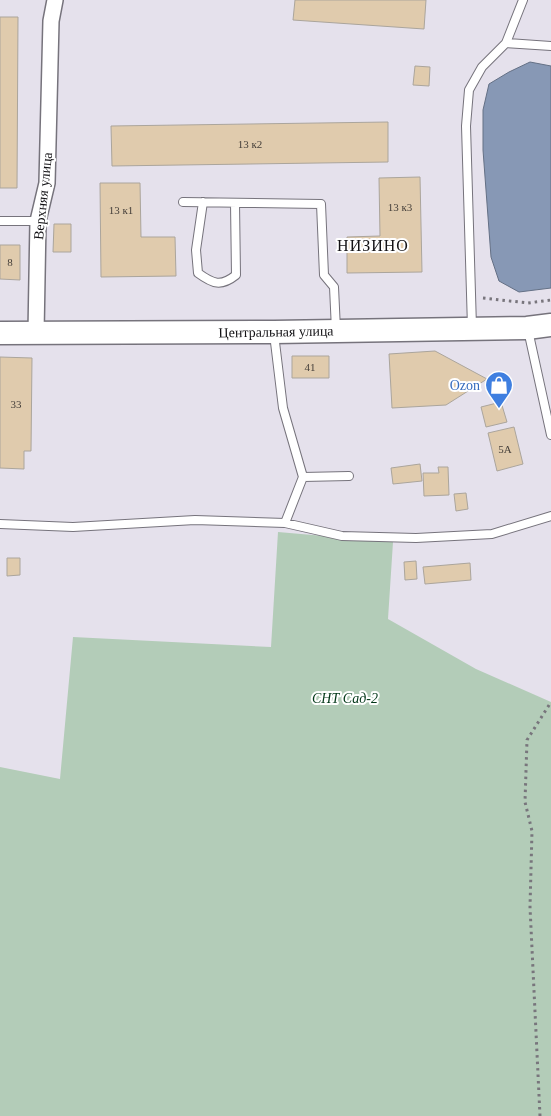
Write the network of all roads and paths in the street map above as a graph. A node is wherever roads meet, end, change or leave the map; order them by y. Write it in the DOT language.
graph roads {
  1 [pos="55,0"];
  2 [pos="524,0"];
  3 [pos="506,43"];
  4 [pos="551,46"];
  5 [pos="183,202"];
  6 [pos="203,202"];
  7 [pos="235,203"];
  8 [pos="0,221"];
  9 [pos="38,221"];
  10 [pos="470,296"];
  11 [pos="551,300"];
  12 [pos="551,325"];
  13 [pos="527,328"];
  14 [pos="472,329"];
  15 [pos="336,331"];
  16 [pos="274,332"];
  17 [pos="36,333"];
  18 [pos="0,334"];
  19 [pos="551,435"];
  20 [pos="349,476"];
  21 [pos="303,477"];
  22 [pos="551,516"];
  23 [pos="284,523"];
  24 [pos="0,524"];
  25 [pos="551,702"];
  26 [pos="540,1116"];
  1 -- 9 [label="street, Верхняя улица"];
  2 -- 3 [label="lane"];
  3 -- 4 [label="lane"];
  3 -- 10 [label="lane"];
  5 -- 6 [label="lane"];
  6 -- 7 [label="lane"];
  6 -- 7 [label="lane"];
  7 -- 15 [label="lane"];
  8 -- 9 [label="lane"];
  9 -- 17 [label="street, Верхняя улица"];
  10 -- 11 [label="path"];
  10 -- 14 [label="lane"];
  12 -- 13 [label="street, Центральная улица"];
  13 -- 14 [label="street, Центральная улица"];
  13 -- 19 [label="lane"];
  14 -- 15 [label="street, Центральная улица"];
  15 -- 16 [label="street, Центральная улица"];
  16 -- 17 [label="street, Центральная улица"];
  16 -- 21 [label="lane"];
  17 -- 18 [label="street, Центральная улица"];
  20 -- 21 [label="lane"];
  21 -- 23 [label="lane"];
  22 -- 23 [label="lane"];
  23 -- 24 [label="lane"];
  25 -- 26 [label="path"];
}
